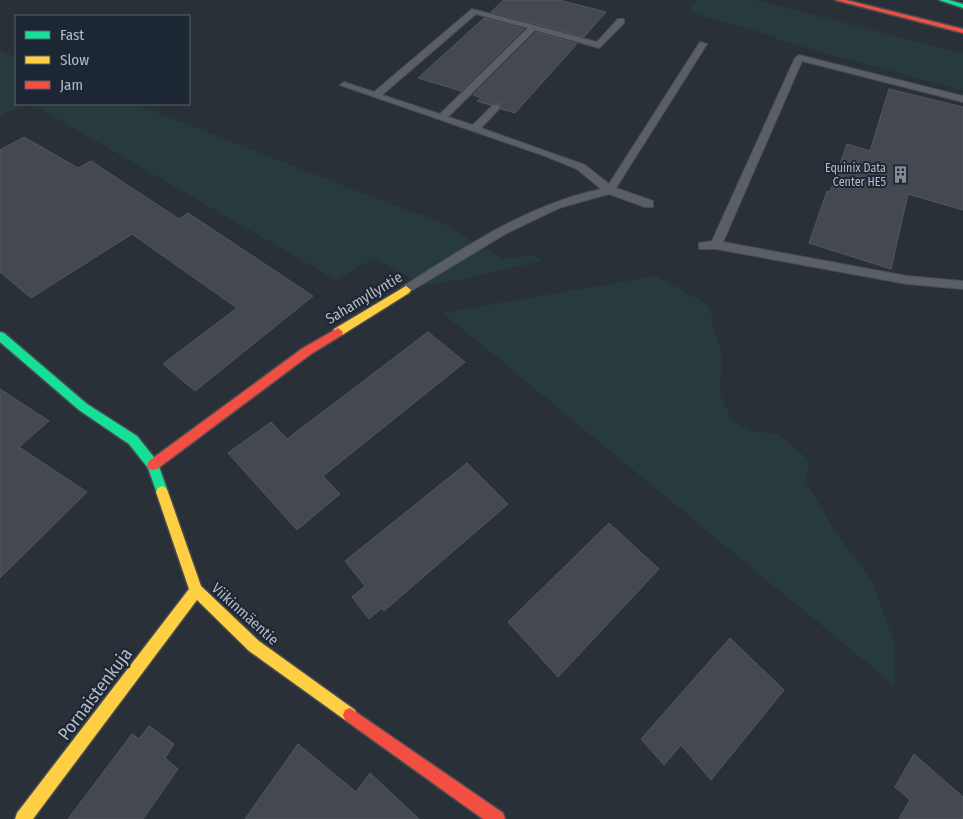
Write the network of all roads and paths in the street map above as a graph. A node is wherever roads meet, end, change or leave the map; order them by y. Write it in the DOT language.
graph roads {
  1 [pos="838,0"];
  2 [pos="942,0"];
  3 [pos="963,6"];
  4 [pos="621,21"];
  5 [pos="534,27"];
  6 [pos="963,32"];
  7 [pos="703,44"];
  8 [pos="344,85"];
  9 [pos="375,96"];
  10 [pos="963,99"];
  11 [pos="496,107"];
  12 [pos="441,118"];
  13 [pos="475,129"];
  14 [pos="610,190"];
  15 [pos="649,204"];
  16 [pos="716,245"];
  17 [pos="703,246"];
  18 [pos="963,285"];
  19 [pos="406,290"];
  20 [pos="0,336"];
  21 [pos="153,465"];
  22 [pos="196,590"];
  23 [pos="23,819"];
  24 [pos="498,819"];
  1 -- 6 [label="main road"];
  2 -- 3 [label="main road"];
  4 -- 5 [label="lane"];
  5 -- 9 [label="lane"];
  5 -- 12 [label="lane"];
  7 -- 14 [label="lane"];
  8 -- 9 [label="lane, Sahamyllyntie"];
  9 -- 12 [label="lane, Sahamyllyntie"];
  10 -- 16 [label="lane"];
  11 -- 13 [label="lane"];
  12 -- 13 [label="lane, Sahamyllyntie"];
  13 -- 14 [label="lane, Sahamyllyntie"];
  14 -- 15 [label="lane, Sahamyllyntie"];
  14 -- 19 [label="lane, Sahamyllyntie"];
  16 -- 17 [label="lane"];
  16 -- 18 [label="lane"];
  19 -- 21 [label="main road, Sahamyllyntie"];
  20 -- 21 [label="main road, Viikinmäentie"];
  21 -- 22 [label="main road, Viikinmäentie"];
  22 -- 23 [label="main road, Pornaistenkuja"];
  22 -- 24 [label="main road, Viikinmäentie"];
}
